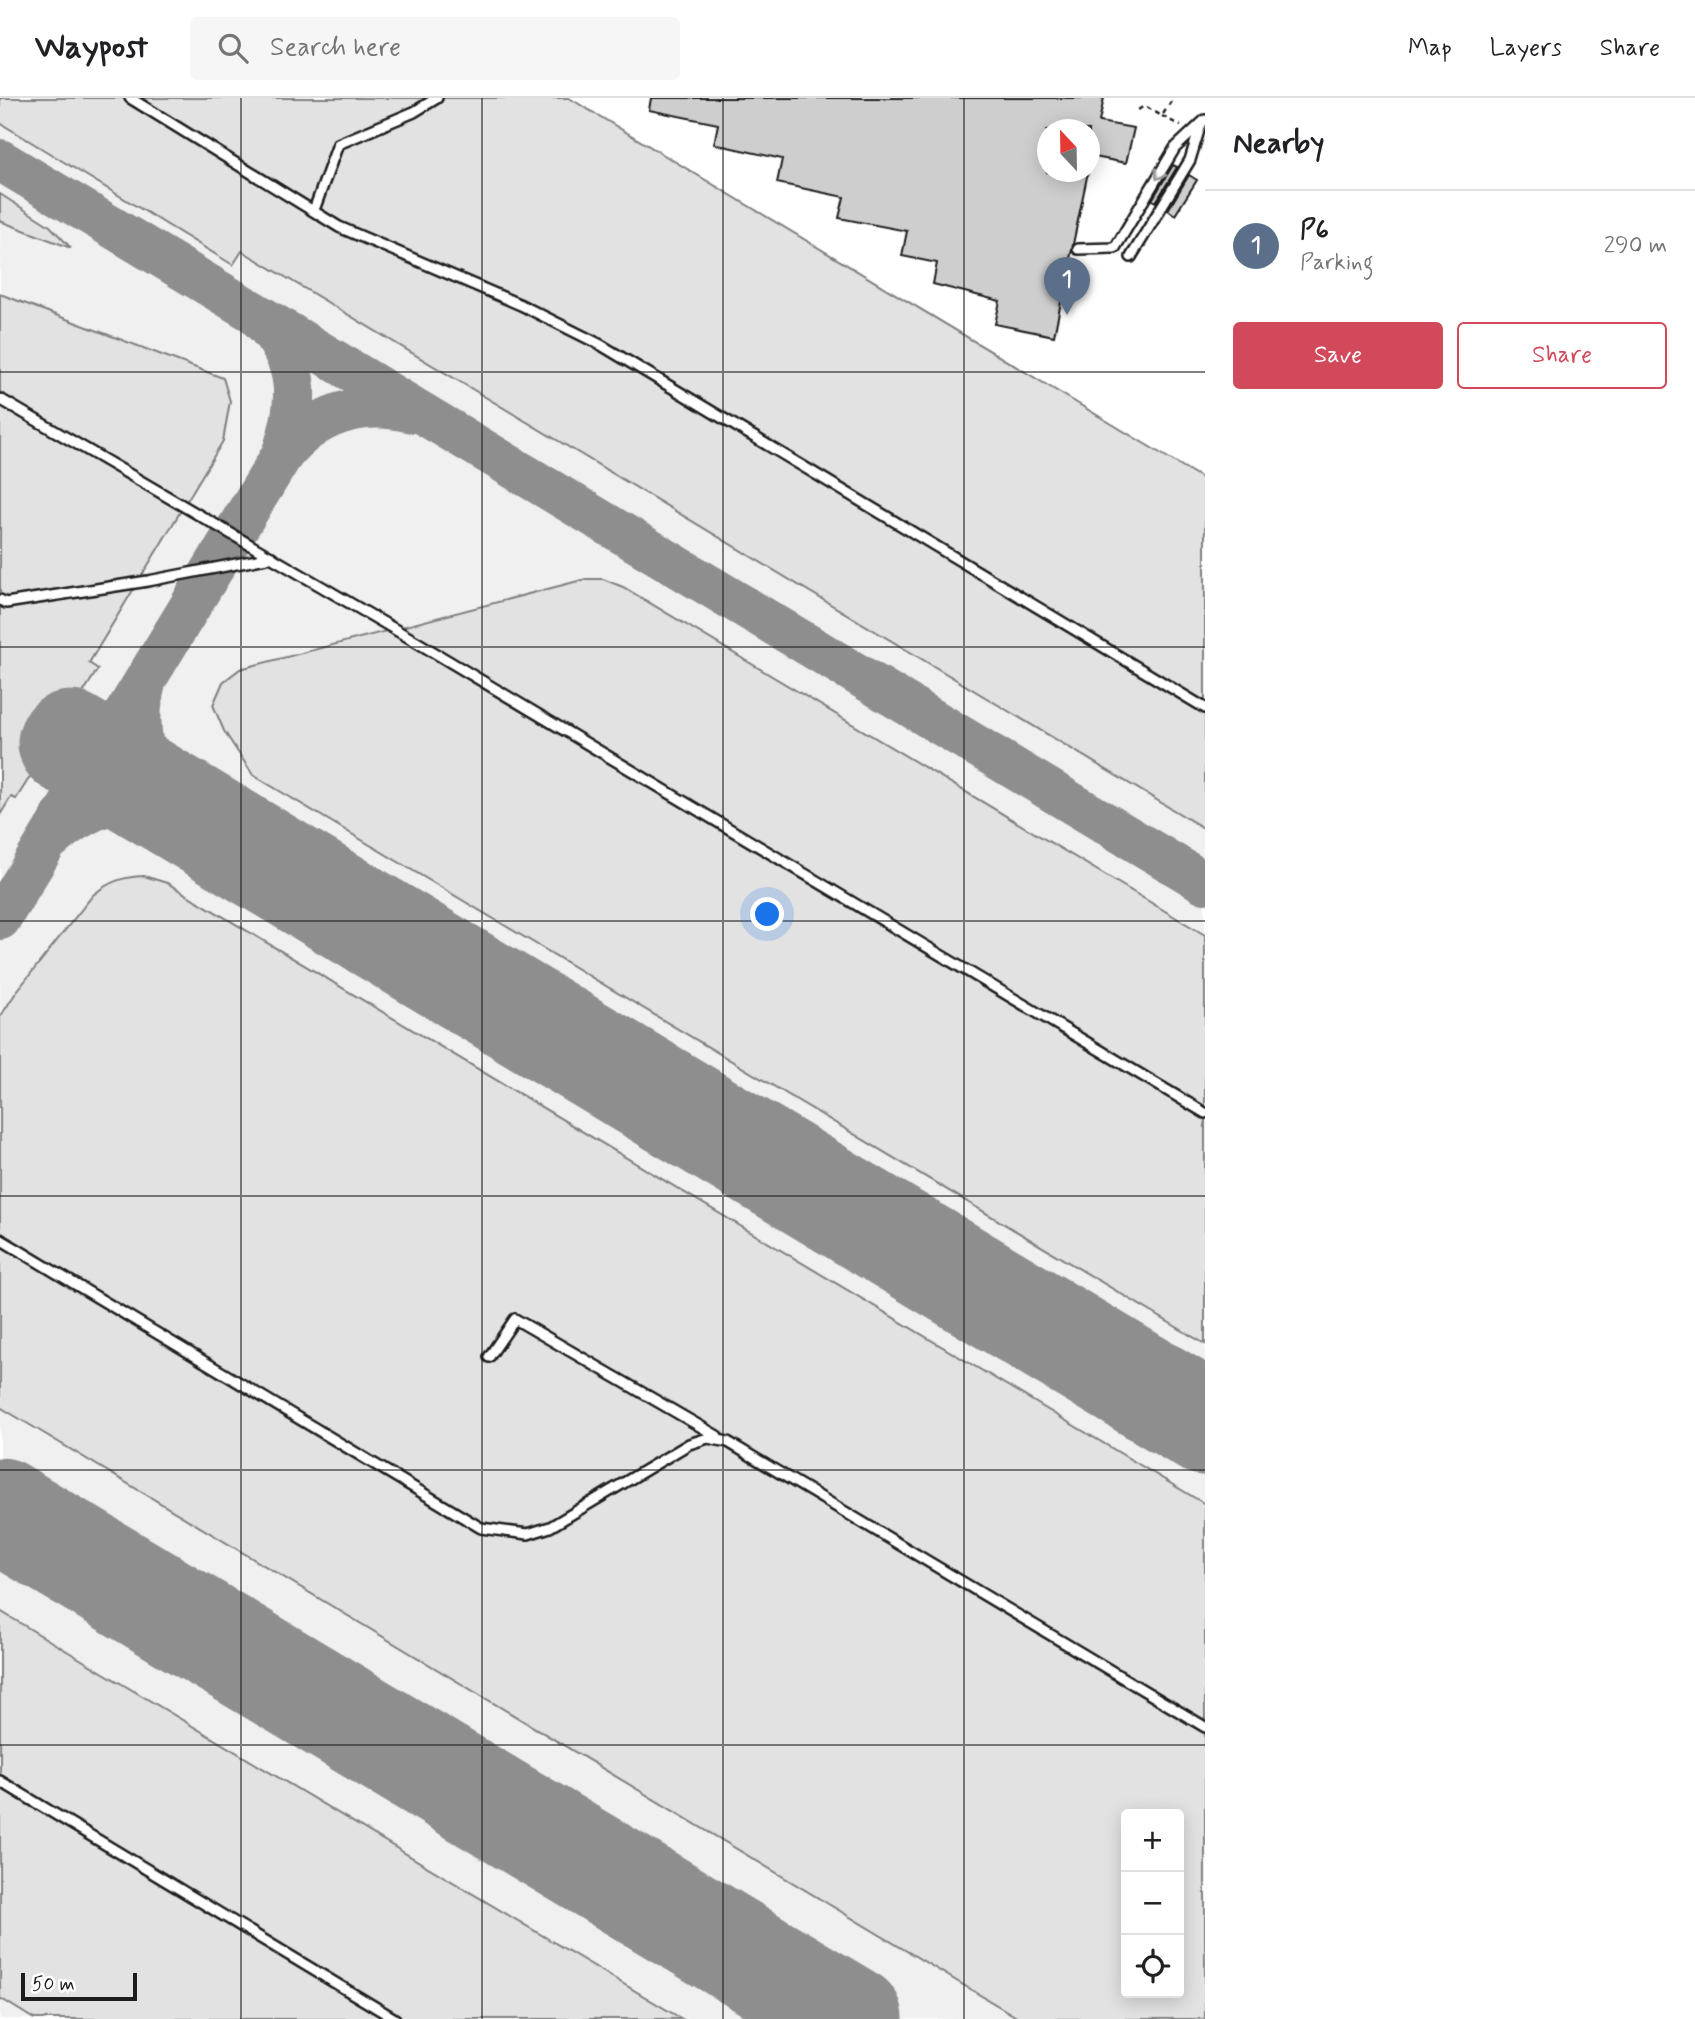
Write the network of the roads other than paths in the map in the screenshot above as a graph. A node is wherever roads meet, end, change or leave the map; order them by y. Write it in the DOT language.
graph roads {
  1 [pos="130,98"];
  2 [pos="438,98"];
  3 [pos="1203,121"];
  4 [pos="314,211"];
  5 [pos="1078,249"];
  6 [pos="1131,257"];
  7 [pos="0,399"];
  8 [pos="272,557"];
  9 [pos="0,600"];
  10 [pos="1205,708"];
  11 [pos="1205,1113"];
  12 [pos="0,1239"];
  13 [pos="489,1357"];
  14 [pos="728,1443"];
  15 [pos="1205,1727"];
  16 [pos="0,1781"];
  17 [pos="395,2019"];
  1 -- 4 [label="lane"];
  2 -- 4 [label="lane"];
  3 -- 5 [label="lane, one-way"];
  3 -- 6 [label="lane"];
  4 -- 10 [label="lane"];
  7 -- 8 [label="lane"];
  8 -- 9 [label="lane"];
  8 -- 11 [label="lane"];
  12 -- 14 [label="lane"];
  13 -- 14 [label="lane"];
  14 -- 15 [label="lane"];
  16 -- 17 [label="lane"];
}
